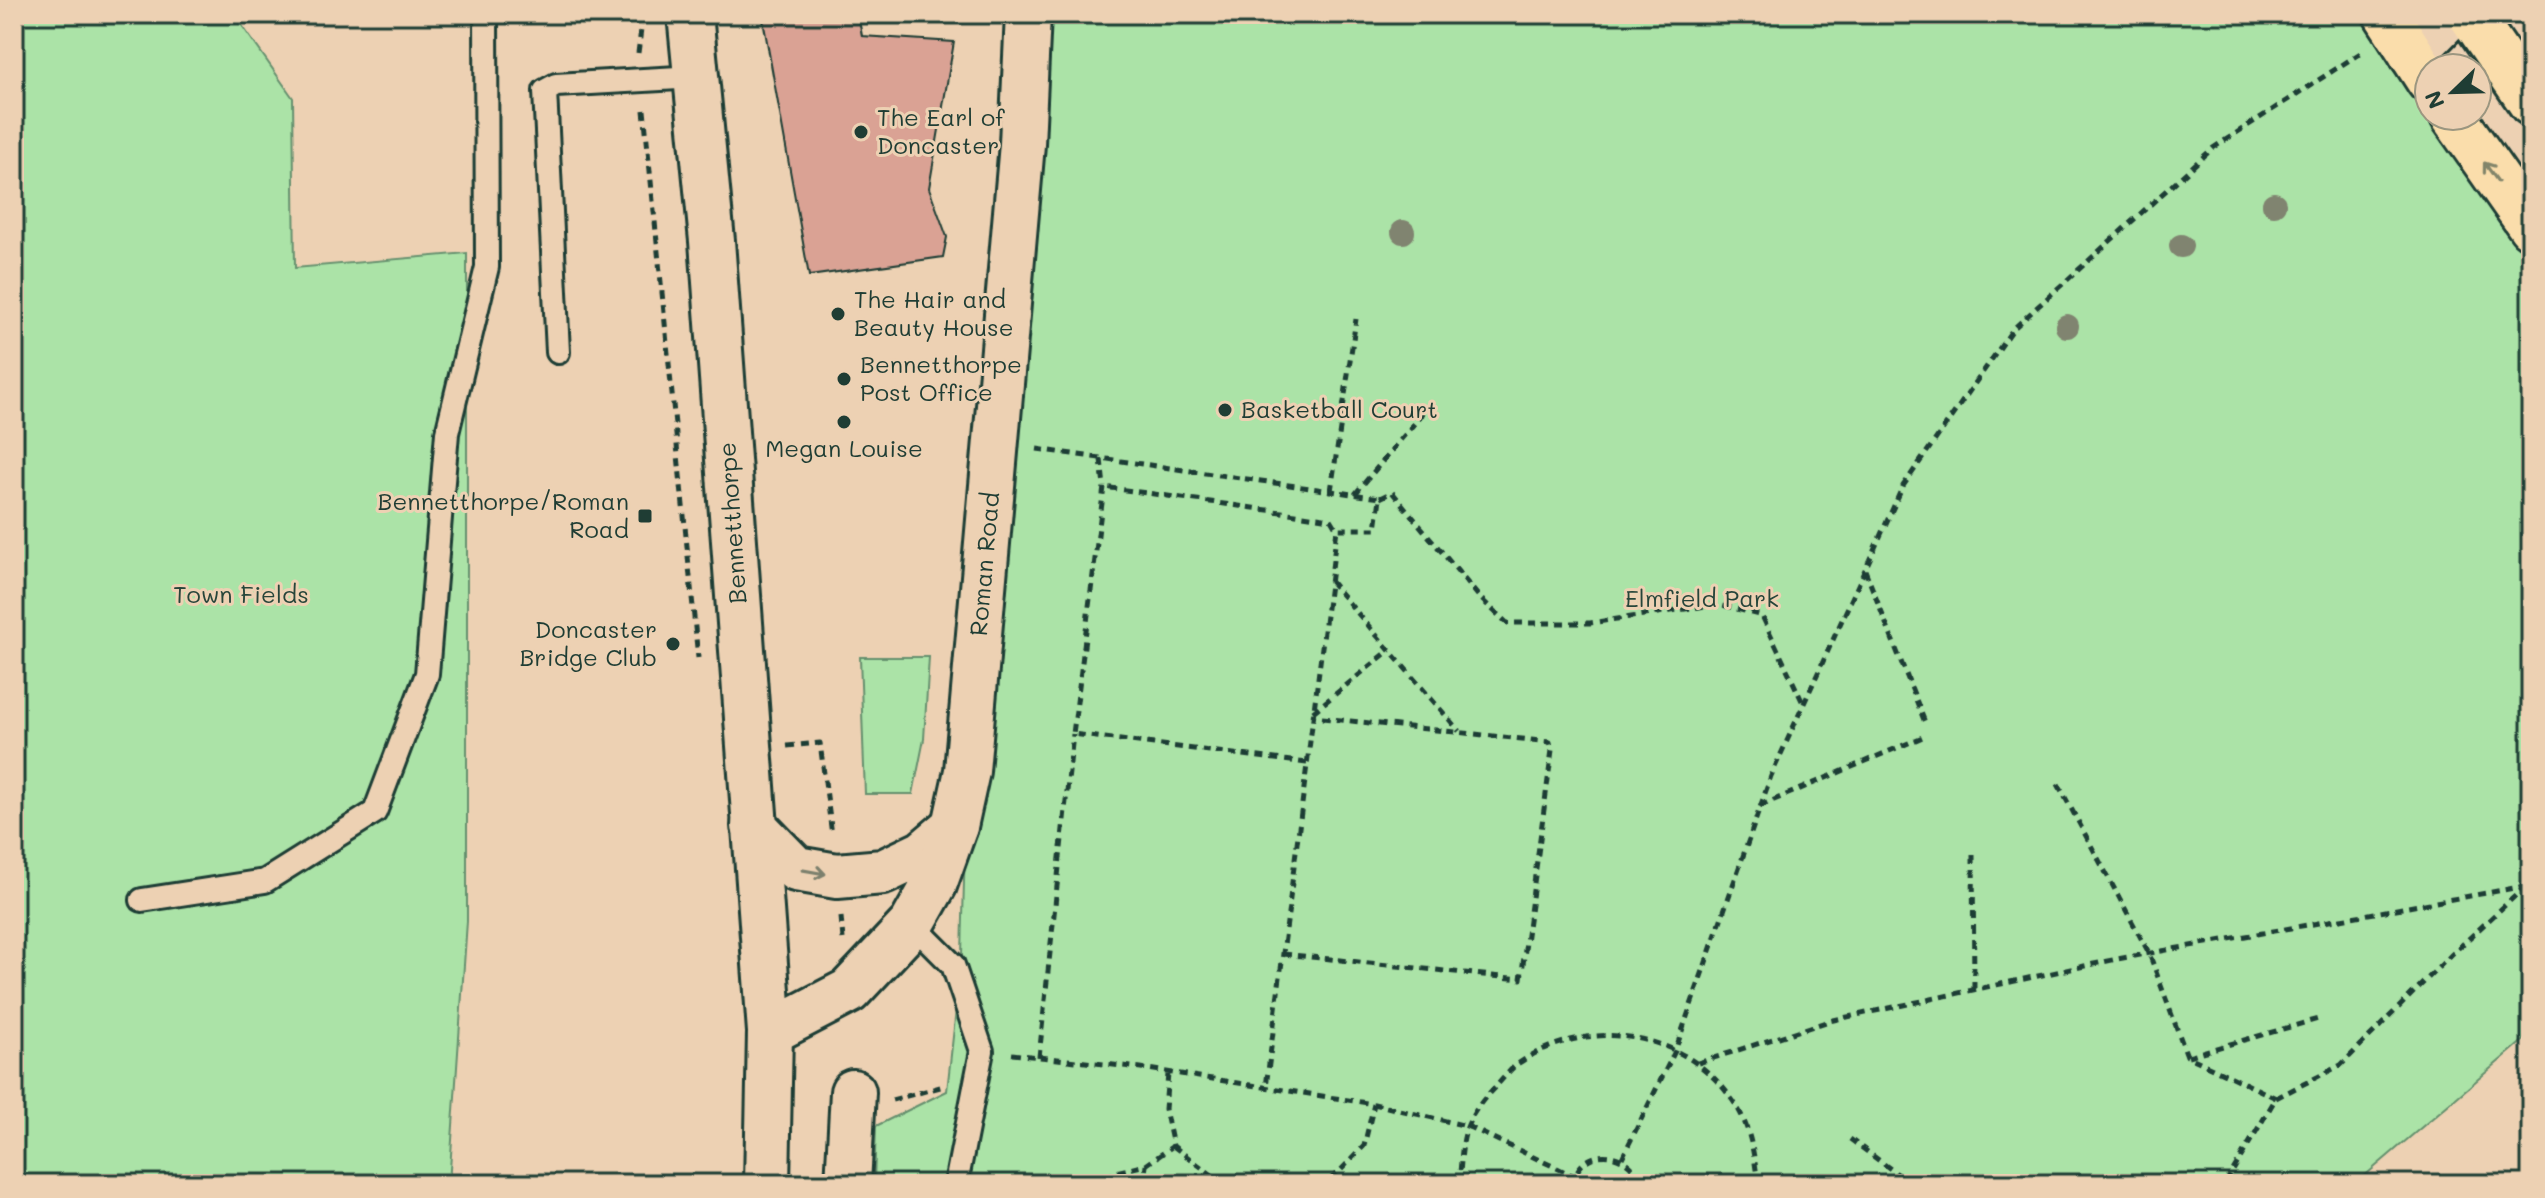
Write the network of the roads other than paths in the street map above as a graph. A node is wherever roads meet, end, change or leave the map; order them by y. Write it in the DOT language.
graph roads {
  1 [pos="486,14"];
  2 [pos="690,14"];
  3 [pos="1028,14"];
  4 [pos="2452,14"];
  5 [pos="2470,14"];
  6 [pos="2406,45"];
  7 [pos="696,77"];
  8 [pos="2531,103"];
  9 [pos="2464,132"];
  10 [pos="2531,227"];
  11 [pos="558,352"];
  12 [pos="754,826"];
  13 [pos="955,826"];
  14 [pos="142,900"];
  15 [pos="912,924"];
  16 [pos="770,1032"];
  17 [pos="853,1092"];
  18 [pos="767,1184"];
  19 [pos="848,1184"];
  20 [pos="956,1184"];
  1 -- 14 [label="lane"];
  2 -- 7 [label="street, Bennetthorpe"];
  3 -- 13 [label="street, Roman Road"];
  4 -- 6 [label="street"];
  5 -- 8 [label="highway"];
  7 -- 11 [label="lane"];
  7 -- 12 [label="street, Bennetthorpe"];
  10 -- 9 [label="highway, one-way"];
  12 -- 13 [label="street, one-way"];
  12 -- 16 [label="street, Bennetthorpe"];
  13 -- 15 [label="street, Roman Road"];
  15 -- 16 [label="street, Roman Road"];
  15 -- 20 [label="lane"];
  16 -- 18 [label="street, Bennetthorpe"];
  17 -- 19 [label="street"];
}
